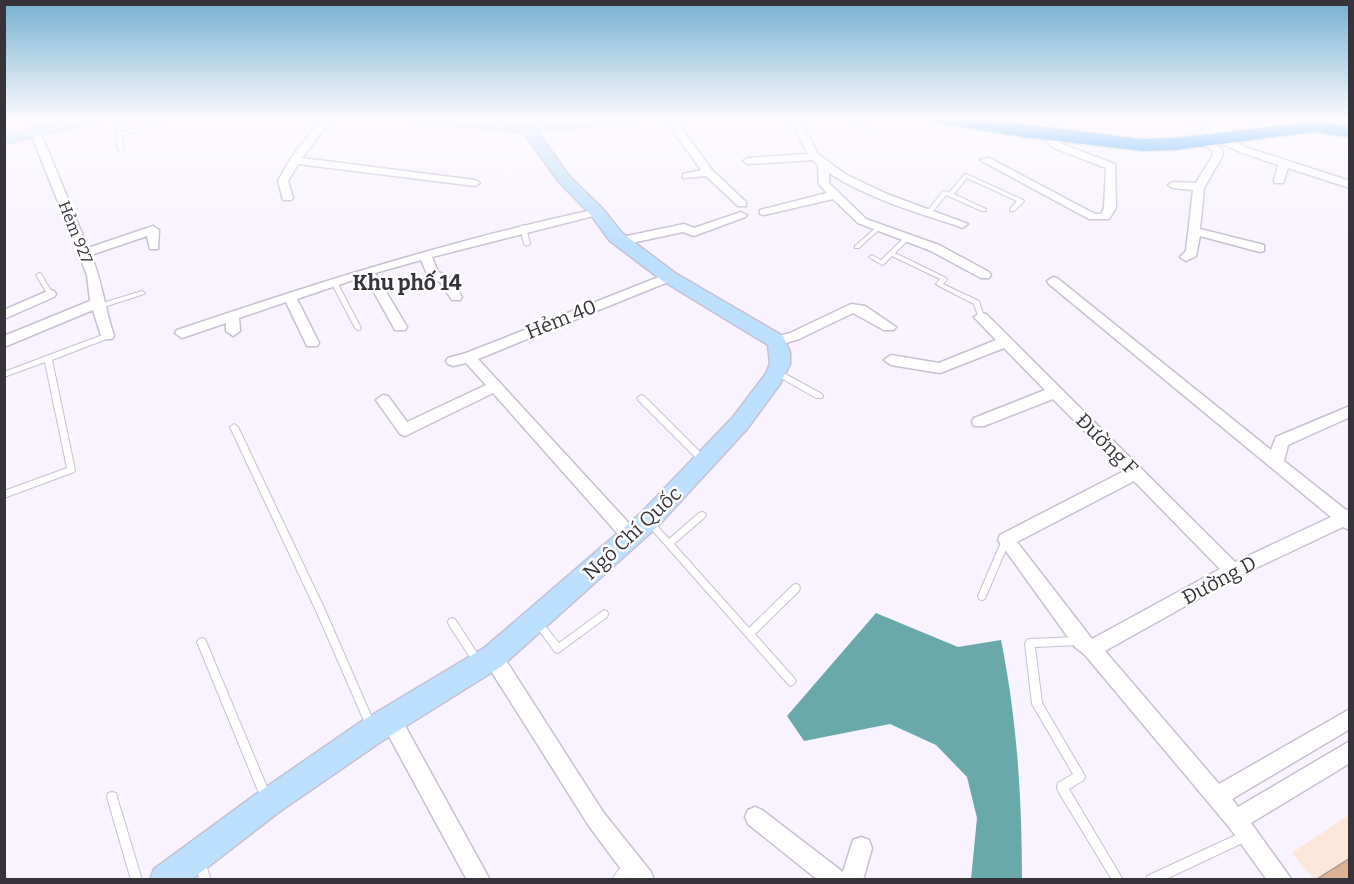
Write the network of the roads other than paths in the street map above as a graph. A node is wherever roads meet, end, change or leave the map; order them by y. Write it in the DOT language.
graph roads {
  1 [pos="46,159"];
  2 [pos="550,159"];
  3 [pos="699,159"];
  4 [pos="1093,159"];
  5 [pos="1215,159"];
  6 [pos="1273,159"];
  7 [pos="295,160"];
  8 [pos="985,160"];
  9 [pos="748,161"];
  10 [pos="819,161"];
  11 [pos="1284,163"];
  12 [pos="708,172"];
  13 [pos="687,176"];
  14 [pos="1279,181"];
  15 [pos="475,183"];
  16 [pos="1350,184"];
  17 [pos="1173,185"];
  18 [pos="1199,188"];
  19 [pos="951,194"];
  20 [pos="834,195"];
  21 [pos="287,198"];
  22 [pos="984,210"];
  23 [pos="1012,210"];
  24 [pos="597,212"];
  25 [pos="764,212"];
  26 [pos="929,213"];
  27 [pos="962,224"];
  28 [pos="523,227"];
  29 [pos="879,228"];
  30 [pos="1195,231"];
  31 [pos="908,237"];
  32 [pos="622,242"];
  33 [pos="527,244"];
  34 [pos="154,246"];
  35 [pos="857,247"];
  36 [pos="1260,248"];
  37 [pos="84,253"];
  38 [pos="424,254"];
  39 [pos="892,254"];
  40 [pos="1186,256"];
  41 [pos="872,257"];
  42 [pos="368,271"];
  43 [pos="39,275"];
  44 [pos="985,275"];
  45 [pos="669,277"];
  46 [pos="1053,281"];
  47 [pos="334,282"];
  48 [pos="142,293"];
  49 [pos="50,294"];
  50 [pos="289,296"];
  51 [pos="456,297"];
  52 [pos="98,305"];
  53 [pos="4,315"];
  54 [pos="232,316"];
  55 [pos="981,317"];
  56 [pos="400,327"];
  57 [pos="889,327"];
  58 [pos="358,328"];
  59 [pos="233,331"];
  60 [pos="182,333"];
  61 [pos="107,336"];
  62 [pos="776,341"];
  63 [pos="4,342"];
  64 [pos="1005,342"];
  65 [pos="312,343"];
  66 [pos="470,357"];
  67 [pos="48,358"];
  68 [pos="891,360"];
  69 [pos="453,361"];
  70 [pos="776,372"];
  71 [pos="4,375"];
  72 [pos="496,386"];
  73 [pos="1055,392"];
  74 [pos="819,396"];
  75 [pos="641,398"];
  76 [pos="383,400"];
  77 [pos="1350,411"];
  78 [pos="979,422"];
  79 [pos="234,427"];
  80 [pos="705,462"];
  81 [pos="1276,463"];
  82 [pos="1135,472"];
  83 [pos="4,495"];
  84 [pos="702,515"];
  85 [pos="1348,519"];
  86 [pos="648,521"];
  87 [pos="631,537"];
  88 [pos="1005,540"];
  89 [pos="669,544"];
  90 [pos="1233,571"];
  91 [pos="796,588"];
  92 [pos="982,596"];
  93 [pos="604,614"];
  94 [pos="536,620"];
  95 [pos="452,622"];
  96 [pos="749,634"];
  97 [pos="202,642"];
  98 [pos="1086,645"];
  99 [pos="487,661"];
  100 [pos="791,681"];
  101 [pos="1350,718"];
  102 [pos="382,726"];
  103 [pos="1350,751"];
  104 [pos="112,797"];
  105 [pos="1216,797"];
  106 [pos="269,802"];
  107 [pos="755,817"];
  108 [pos="1241,827"];
  109 [pos="861,848"];
  110 [pos="197,856"];
  111 [pos="630,875"];
  112 [pos="137,879"];
  113 [pos="165,879"];
  114 [pos="206,879"];
  115 [pos="479,879"];
  116 [pos="836,879"];
  117 [pos="852,879"];
  118 [pos="1118,879"];
  119 [pos="1150,879"];
  120 [pos="1281,879"];
  1 -- 37 [label="street, Hẻm 927"];
  2 -- 24 [label="main road"];
  3 -- 12 [label="street"];
  4 -- 8 [label="street"];
  5 -- 18 [label="street"];
  6 -- 11 [label="street"];
  7 -- 15 [label="street"];
  7 -- 21 [label="street"];
  9 -- 10 [label="street"];
  10 -- 20 [label="street"];
  10 -- 26 [label="street"];
  11 -- 14 [label="street"];
  11 -- 16 [label="street"];
  12 -- 13 [label="street"];
  12 -- 32 [label="street"];
  17 -- 18 [label="street"];
  18 -- 30 [label="street"];
  19 -- 22 [label="lane"];
  19 -- 23 [label="lane"];
  19 -- 26 [label="lane"];
  20 -- 25 [label="street"];
  20 -- 29 [label="street"];
  24 -- 28 [label="street"];
  24 -- 32 [label="main road"];
  26 -- 27 [label="street"];
  28 -- 33 [label="lane"];
  28 -- 38 [label="street"];
  29 -- 31 [label="street"];
  29 -- 35 [label="lane"];
  30 -- 36 [label="street"];
  30 -- 40 [label="street"];
  31 -- 39 [label="lane"];
  31 -- 44 [label="street"];
  32 -- 45 [label="main road"];
  34 -- 37 [label="street"];
  37 -- 52 [label="street, Hẻm 927"];
  38 -- 42 [label="street"];
  38 -- 51 [label="street"];
  39 -- 41 [label="lane"];
  39 -- 55 [label="lane"];
  42 -- 47 [label="street"];
  42 -- 56 [label="street"];
  43 -- 49 [label="lane"];
  45 -- 62 [label="main road"];
  45 -- 66 [label="street, Hẻm 40"];
  46 -- 81 [label="street"];
  47 -- 50 [label="street"];
  47 -- 58 [label="lane"];
  48 -- 52 [label="lane"];
  49 -- 53 [label="street"];
  50 -- 54 [label="street"];
  50 -- 65 [label="street"];
  52 -- 61 [label="street, Hẻm 927"];
  52 -- 63 [label="street"];
  54 -- 59 [label="street"];
  54 -- 60 [label="street"];
  55 -- 64 [label="street, Đường F"];
  57 -- 62 [label="street"];
  61 -- 67 [label="lane"];
  62 -- 70 [label="main road"];
  64 -- 68 [label="street"];
  64 -- 73 [label="street, Đường F"];
  66 -- 69 [label="street, Hẻm 40"];
  66 -- 72 [label="street"];
  67 -- 71 [label="lane"];
  67 -- 83 [label="lane"];
  70 -- 74 [label="lane"];
  70 -- 80 [label="main road, Ngô Chí Quốc"];
  72 -- 76 [label="street"];
  72 -- 87 [label="street"];
  73 -- 78 [label="street"];
  73 -- 82 [label="street, Đường F"];
  75 -- 80 [label="lane"];
  77 -- 81 [label="street"];
  79 -- 102 [label="lane"];
  80 -- 86 [label="main road, Ngô Chí Quốc"];
  81 -- 85 [label="street"];
  82 -- 88 [label="street"];
  82 -- 90 [label="street, Đường F"];
  84 -- 89 [label="lane"];
  85 -- 90 [label="street, Đường D"];
  86 -- 87 [label="main road, Ngô Chí Quốc"];
  86 -- 89 [label="lane"];
  87 -- 94 [label="main road, Ngô Chí Quốc"];
  88 -- 92 [label="lane"];
  88 -- 98 [label="street"];
  89 -- 96 [label="lane"];
  90 -- 98 [label="street, Đường D"];
  91 -- 96 [label="lane"];
  93 -- 94 [label="lane"];
  94 -- 99 [label="main road, Ngô Chí Quốc"];
  95 -- 99 [label="lane"];
  96 -- 100 [label="lane"];
  97 -- 106 [label="lane"];
  98 -- 105 [label="street"];
  98 -- 118 [label="lane"];
  99 -- 102 [label="main road, Ngô Chí Quốc"];
  99 -- 111 [label="street"];
  101 -- 105 [label="street"];
  102 -- 106 [label="main road, Ngô Chí Quốc"];
  102 -- 115 [label="street"];
  103 -- 108 [label="street"];
  104 -- 112 [label="lane"];
  105 -- 108 [label="street"];
  106 -- 110 [label="main road, Ngô Chí Quốc"];
  107 -- 116 [label="street"];
  108 -- 119 [label="lane"];
  108 -- 120 [label="street"];
  109 -- 117 [label="street"];
  110 -- 113 [label="main road, Ngô Chí Quốc"];
  110 -- 114 [label="lane"];
}
